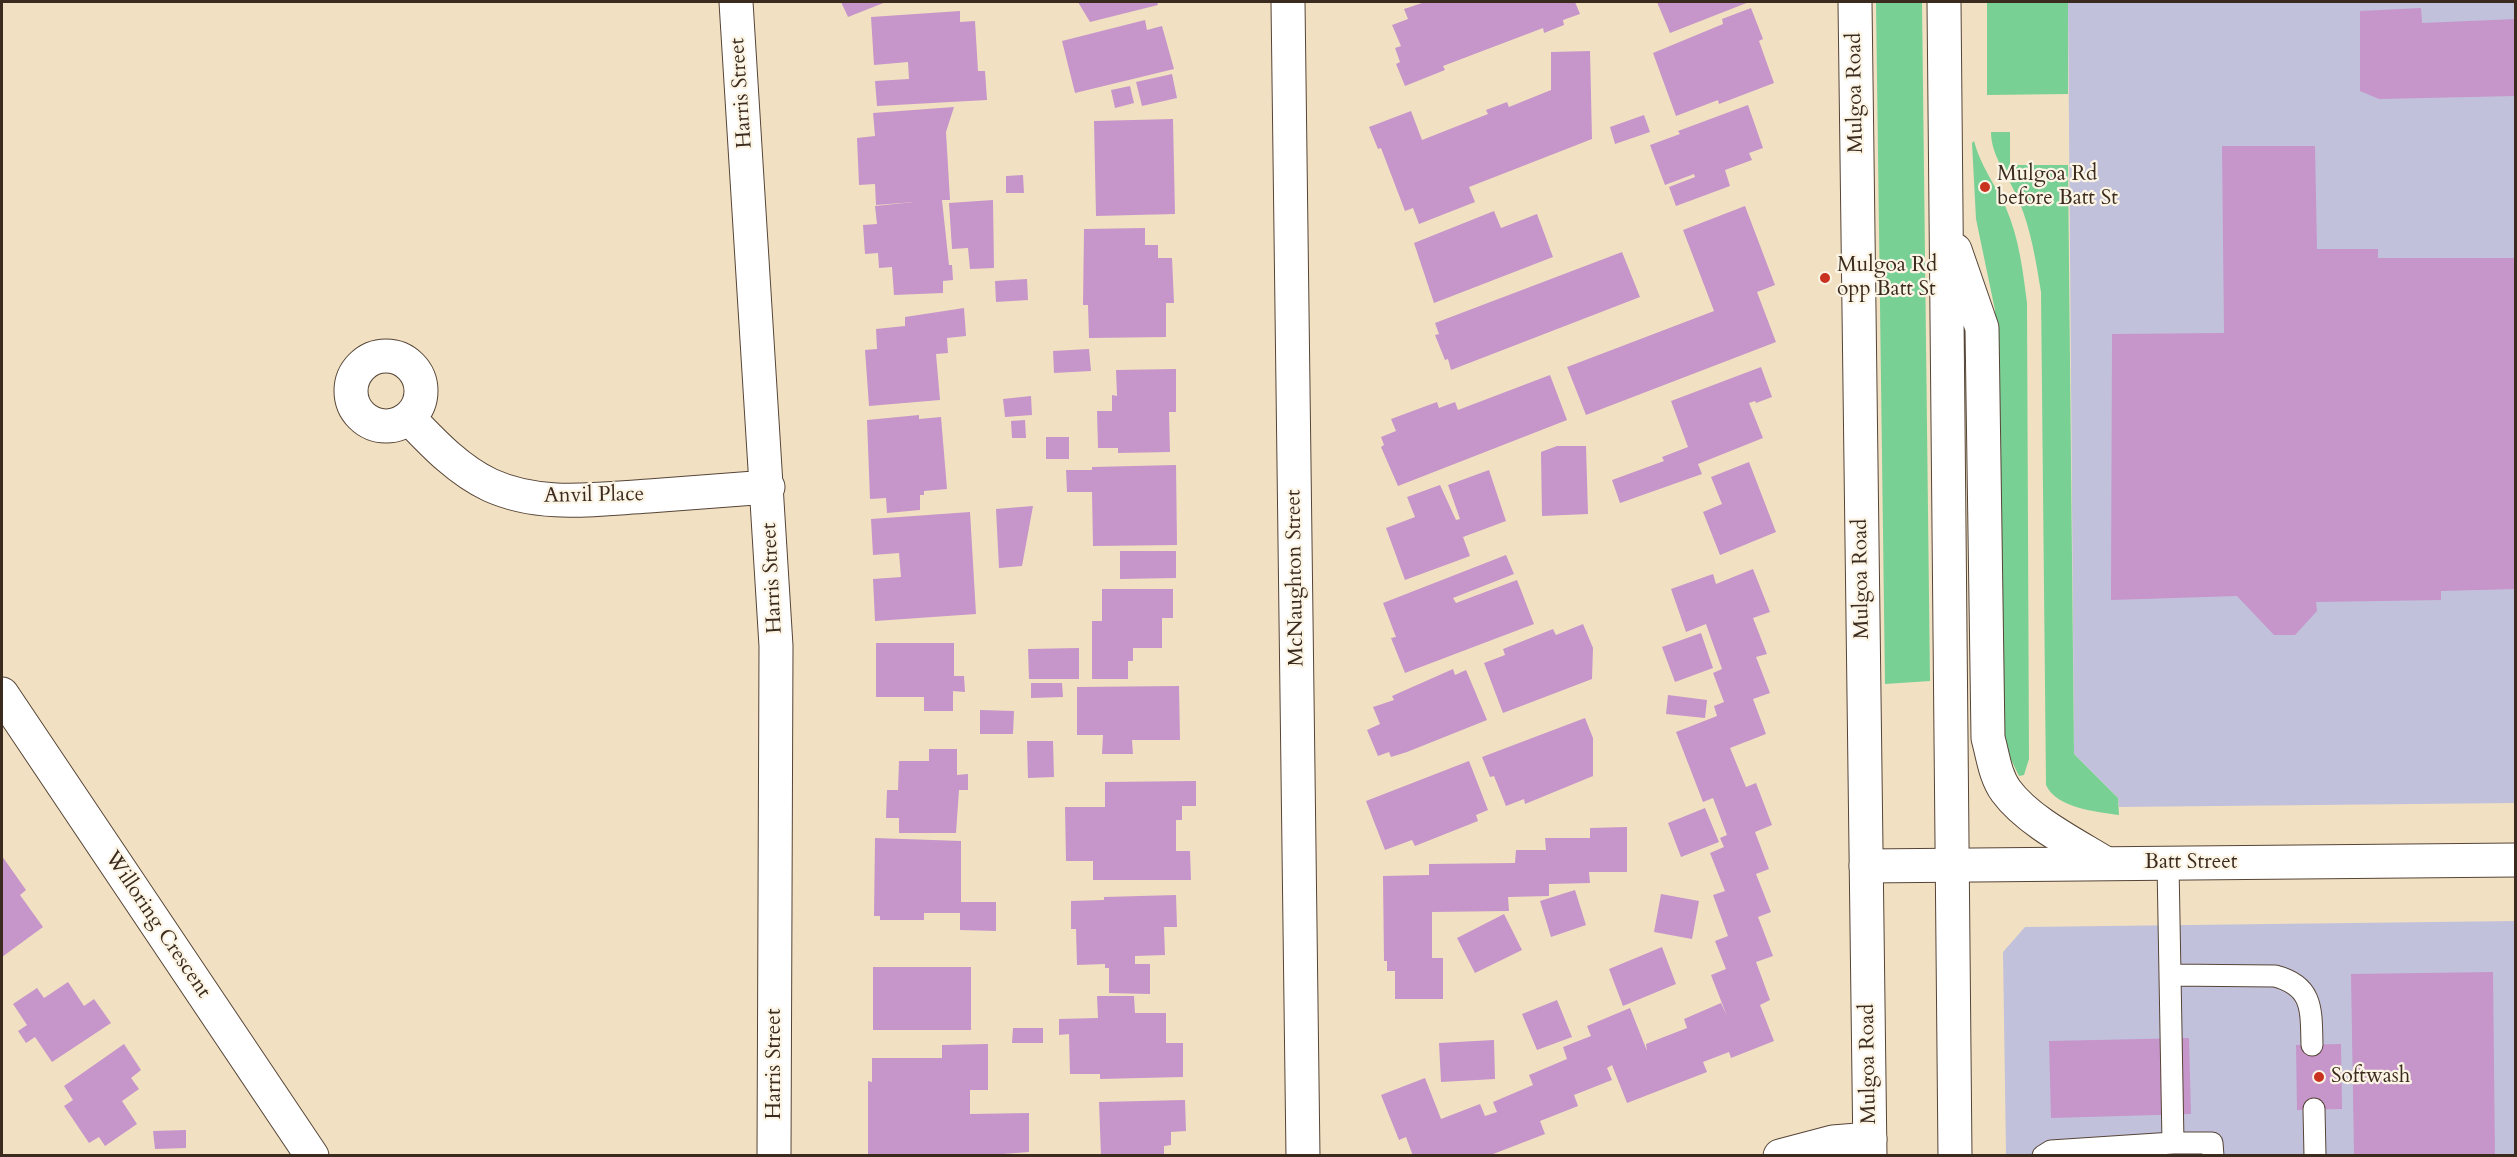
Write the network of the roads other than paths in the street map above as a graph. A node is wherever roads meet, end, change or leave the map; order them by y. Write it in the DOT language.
graph roads {
  1 [pos="736,2"];
  2 [pos="1288,2"];
  3 [pos="1855,2"];
  4 [pos="1944,2"];
  5 [pos="1946,223"];
  6 [pos="409,418"];
  7 [pos="768,487"];
  8 [pos="2,694"];
  9 [pos="2516,860"];
  10 [pos="2105,863"];
  11 [pos="1954,864"];
  12 [pos="2168,864"];
  13 [pos="1866,866"];
  14 [pos="2170,975"];
  15 [pos="2312,1045"];
  16 [pos="2313,1109"];
  17 [pos="2173,1143"];
  18 [pos="1870,1147"];
  19 [pos="312,1155"];
  20 [pos="774,1155"];
  21 [pos="1303,1155"];
  22 [pos="1780,1155"];
  23 [pos="1955,1155"];
  24 [pos="2043,1155"];
  25 [pos="2213,1155"];
  26 [pos="2315,1155"];
  1 -- 7 [label="street, Harris Street"];
  2 -- 21 [label="street, McNaughton Street"];
  3 -- 13 [label="street, Mulgoa Road"];
  4 -- 5 [label="street"];
  5 -- 10 [label="street"];
  5 -- 11 [label="street"];
  6 -- 7 [label="street, Anvil Place"];
  7 -- 20 [label="street, Harris Street"];
  8 -- 19 [label="street, Willoring Crescent"];
  9 -- 12 [label="street, Batt Street"];
  10 -- 11 [label="street, Batt Street"];
  10 -- 12 [label="street, Batt Street"];
  11 -- 13 [label="street, Batt Street"];
  11 -- 23 [label="street"];
  12 -- 14 [label="lane"];
  13 -- 18 [label="street, Mulgoa Road"];
  14 -- 15 [label="lane"];
  14 -- 17 [label="lane"];
  16 -- 26 [label="lane"];
  17 -- 24 [label="lane"];
  17 -- 25 [label="lane"];
  18 -- 22 [label="street"];
}
